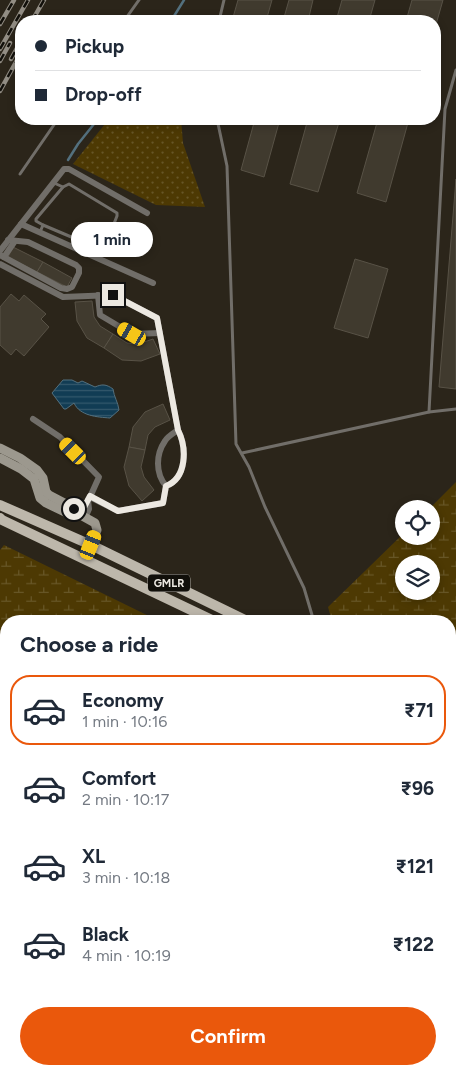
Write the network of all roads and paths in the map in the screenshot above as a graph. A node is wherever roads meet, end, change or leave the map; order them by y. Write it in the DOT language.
graph roads {
  1 [pos="139,0"];
  2 [pos="224,0"];
  3 [pos="128,15"];
  4 [pos="220,15"];
  5 [pos="456,70"];
  6 [pos="54,125"];
  7 [pos="218,125"];
  8 [pos="20,174"];
  9 [pos="54,183"];
  10 [pos="63,187"];
  11 [pos="147,214"];
  12 [pos="21,224"];
  13 [pos="43,225"];
  14 [pos="39,232"];
  15 [pos="11,241"];
  16 [pos="91,246"];
  17 [pos="0,251"];
  18 [pos="88,254"];
  19 [pos="1,259"];
  20 [pos="153,283"];
  21 [pos="98,295"];
  22 [pos="160,333"];
  23 [pos="456,408"];
  24 [pos="429,412"];
  25 [pos="33,419"];
  26 [pos="178,430"];
  27 [pos="0,448"];
  28 [pos="242,453"];
  29 [pos="0,458"];
  30 [pos="24,466"];
  31 [pos="166,486"];
  32 [pos="89,498"];
  33 [pos="4,506"];
  34 [pos="81,515"];
  35 [pos="0,520"];
  36 [pos="91,545"];
  37 [pos="201,615"];
  38 [pos="234,615"];
  39 [pos="312,615"];
  1 -- 3 [label="lane"];
  2 -- 4 [label="lane"];
  5 -- 24 [label="lane"];
  6 -- 8 [label="lane"];
  7 -- 28 [label="lane"];
  9 -- 10 [label="lane"];
  9 -- 11 [label="street"];
  9 -- 12 [label="street"];
  10 -- 13 [label="lane"];
  10 -- 16 [label="lane"];
  12 -- 14 [label="street"];
  12 -- 15 [label="street"];
  13 -- 14 [label="lane"];
  13 -- 16 [label="lane"];
  14 -- 18 [label="street"];
  15 -- 17 [label="street"];
  15 -- 19 [label="street"];
  15 -- 19 [label="street"];
  16 -- 18 [label="lane"];
  18 -- 20 [label="street"];
  19 -- 21 [label="street"];
  21 -- 22 [label="street"];
  21 -- 22 [label="street"];
  22 -- 26 [label="street"];
  23 -- 24 [label="lane"];
  24 -- 28 [label="lane"];
  25 -- 32 [label="street"];
  26 -- 31 [label="street"];
  26 -- 31 [label="street"];
  27 -- 30 [label="street"];
  28 -- 39 [label="lane"];
  29 -- 30 [label="street"];
  30 -- 34 [label="street"];
  31 -- 32 [label="street"];
  32 -- 34 [label="street"];
  33 -- 35 [label="street"];
  33 -- 36 [label="main road, GMLR"];
  34 -- 36 [label="street"];
  35 -- 37 [label="main road, GMLR"];
  36 -- 38 [label="main road, GMLR"];
}
